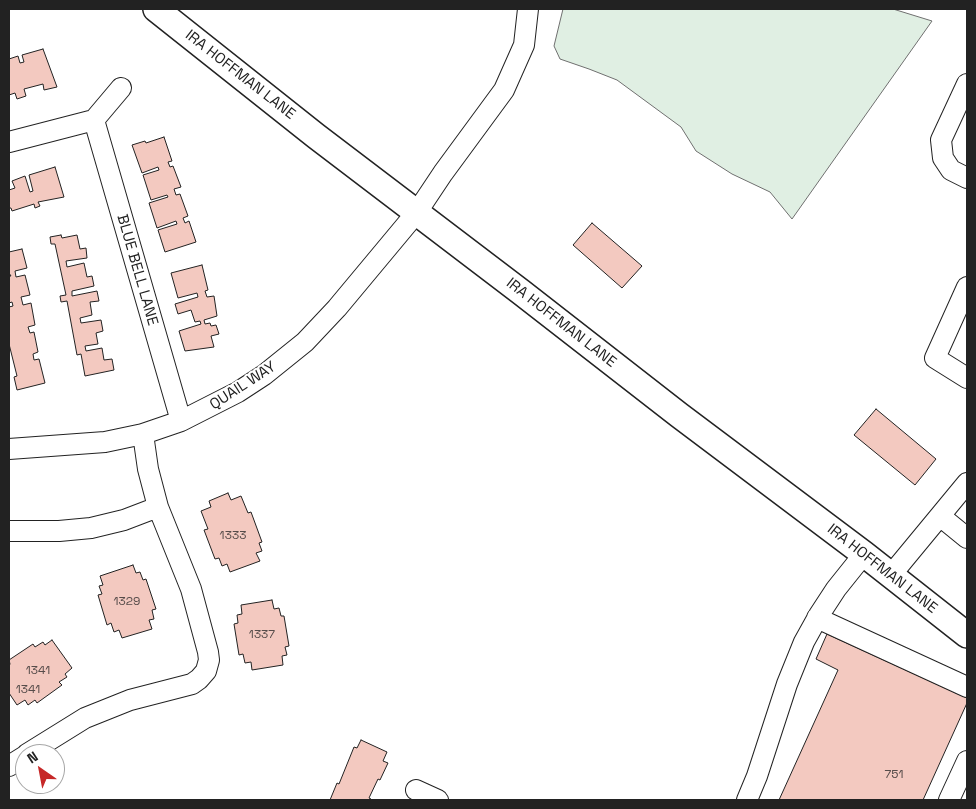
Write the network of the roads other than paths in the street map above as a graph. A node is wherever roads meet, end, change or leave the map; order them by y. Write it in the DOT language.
graph roads {
  1 [pos="156,9"];
  2 [pos="528,9"];
  3 [pos="967,84"];
  4 [pos="121,88"];
  5 [pos="94,120"];
  6 [pos="9,142"];
  7 [pos="967,178"];
  8 [pos="417,212"];
  9 [pos="967,287"];
  10 [pos="967,378"];
  11 [pos="181,421"];
  12 [pos="143,434"];
  13 [pos="9,449"];
  14 [pos="967,483"];
  15 [pos="158,507"];
  16 [pos="940,516"];
  17 [pos="9,531"];
  18 [pos="967,538"];
  19 [pos="864,554"];
  20 [pos="891,575"];
  21 [pos="817,618"];
  22 [pos="967,635"];
  23 [pos="967,686"];
  24 [pos="44,744"];
  25 [pos="967,761"];
  26 [pos="416,790"];
  27 [pos="438,800"];
  28 [pos="747,800"];
  29 [pos="949,800"];
  1 -- 8 [label="main road, IRA HOFFMAN LANE"];
  2 -- 8 [label="street, QUAIL WAY"];
  3 -- 7 [label="street"];
  4 -- 5 [label="street"];
  5 -- 6 [label="street"];
  5 -- 11 [label="street, BLUE BELL LANE"];
  8 -- 11 [label="street, QUAIL WAY"];
  8 -- 19 [label="main road, IRA HOFFMAN LANE"];
  9 -- 10 [label="street"];
  11 -- 12 [label="street, QUAIL WAY"];
  12 -- 13 [label="street, QUAIL WAY"];
  12 -- 15 [label="street"];
  14 -- 16 [label="street"];
  15 -- 17 [label="street"];
  15 -- 24 [label="street"];
  16 -- 18 [label="street"];
  16 -- 20 [label="street"];
  19 -- 20 [label="main road, IRA HOFFMAN LANE"];
  19 -- 21 [label="street"];
  20 -- 22 [label="main road, IRA HOFFMAN LANE"];
  21 -- 23 [label="street"];
  21 -- 28 [label="street"];
  25 -- 29 [label="street"];
  26 -- 27 [label="street"];
}
